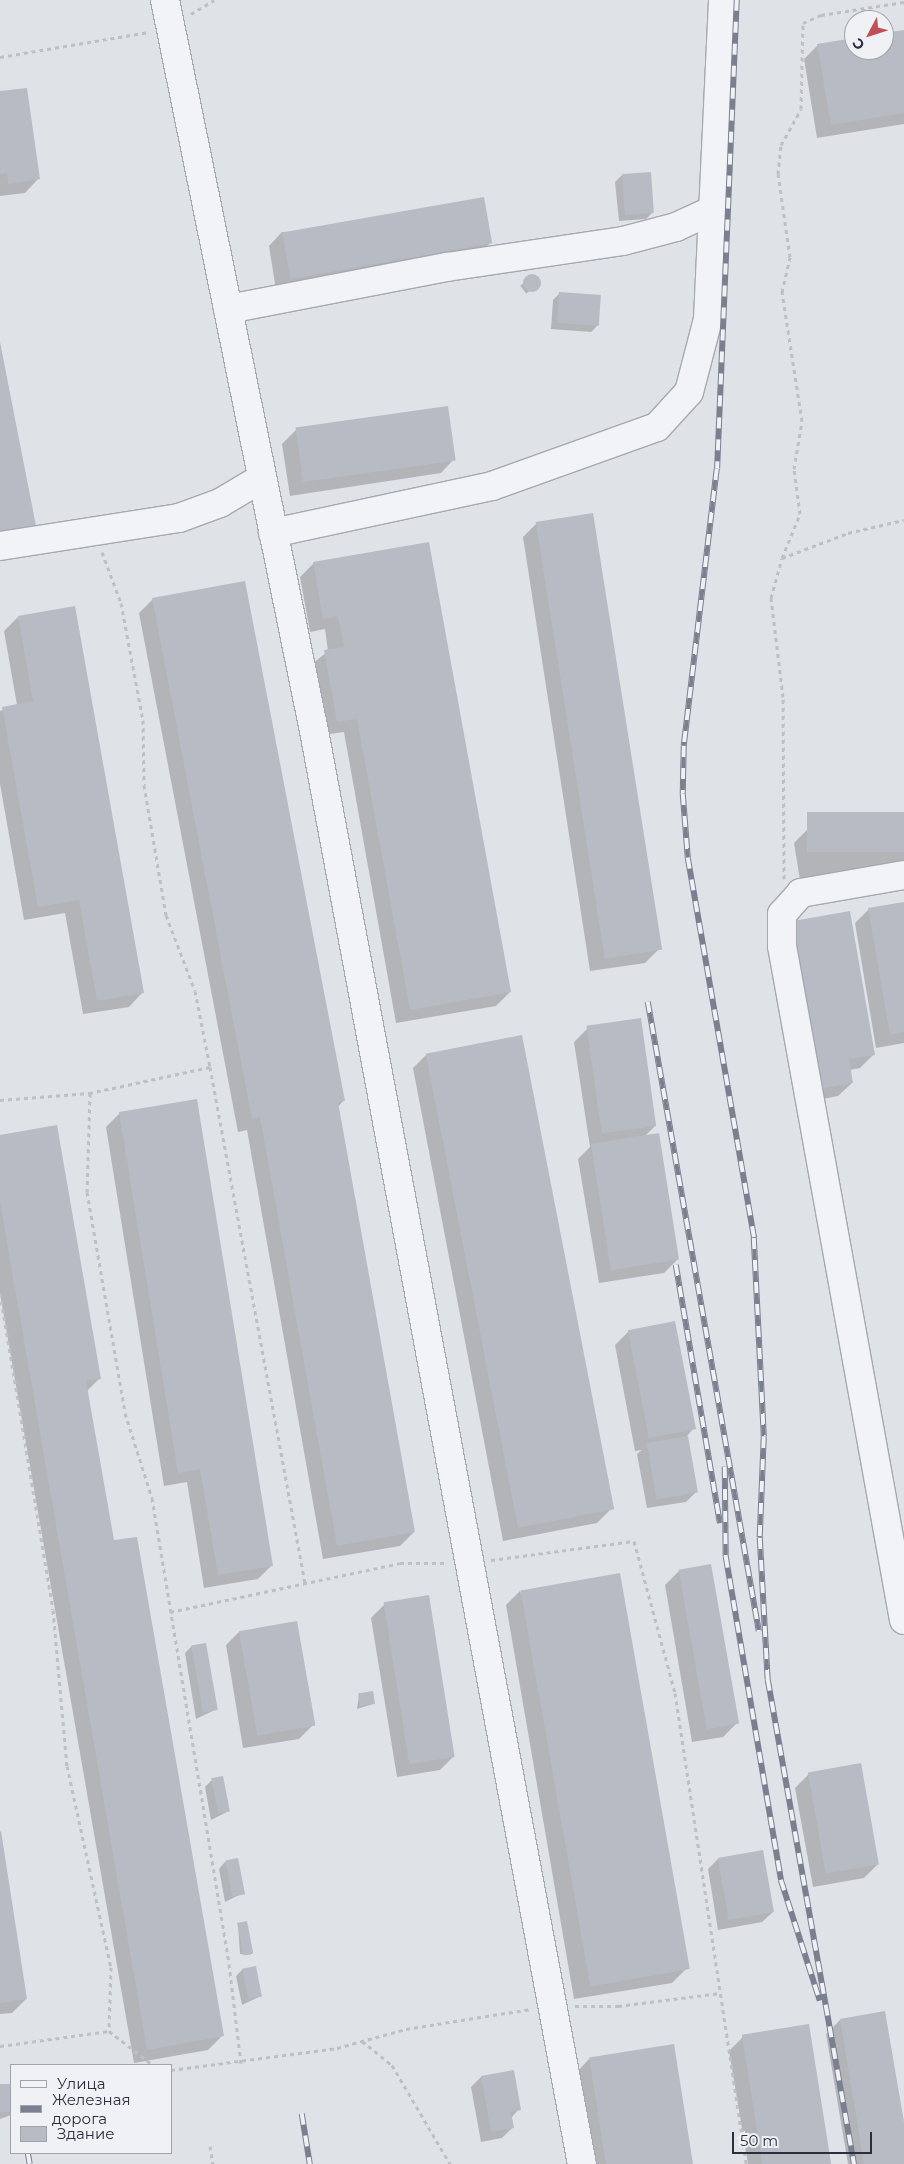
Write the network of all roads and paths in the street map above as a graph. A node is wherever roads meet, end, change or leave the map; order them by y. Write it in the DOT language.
graph roads {
  1 [pos="165,0"];
  2 [pos="214,0"];
  3 [pos="723,0"];
  4 [pos="904,2"];
  5 [pos="170,26"];
  6 [pos="0,57"];
  7 [pos="713,210"];
  8 [pos="228,309"];
  9 [pos="262,478"];
  10 [pos="904,520"];
  11 [pos="90,532"];
  12 [pos="273,533"];
  13 [pos="0,546"];
  14 [pos="782,558"];
  15 [pos="904,875"];
  16 [pos="782,914"];
  17 [pos="210,1067"];
  18 [pos="90,1093"];
  19 [pos="0,1100"];
  20 [pos="0,1293"];
  21 [pos="470,1563"];
  22 [pos="305,1583"];
  23 [pos="170,1612"];
  24 [pos="904,1620"];
  25 [pos="720,1993"];
  26 [pos="552,2006"];
  27 [pos="109,2031"];
  28 [pos="362,2041"];
  29 [pos="0,2046"];
  30 [pos="240,2063"];
  31 [pos="152,2064"];
  32 [pos="172,2070"];
  33 [pos="210,2146"];
  34 [pos="213,2164"];
  35 [pos="450,2164"];
  36 [pos="582,2164"];
  37 [pos="746,2164"];
  1 -- 5 [label="lane"];
  2 -- 5 [label="path"];
  3 -- 7 [label="lane"];
  4 -- 14 [label="path"];
  5 -- 6 [label="path"];
  5 -- 8 [label="lane"];
  7 -- 8 [label="lane"];
  7 -- 12 [label="lane"];
  8 -- 9 [label="lane"];
  9 -- 11 [label="lane"];
  9 -- 12 [label="lane"];
  10 -- 14 [label="path"];
  11 -- 13 [label="lane"];
  11 -- 17 [label="path"];
  12 -- 21 [label="lane"];
  14 -- 16 [label="path"];
  15 -- 16 [label="lane"];
  16 -- 24 [label="lane"];
  17 -- 18 [label="path"];
  17 -- 22 [label="path"];
  18 -- 19 [label="path"];
  18 -- 23 [label="path"];
  20 -- 27 [label="path"];
  21 -- 22 [label="path"];
  21 -- 25 [label="path"];
  21 -- 26 [label="lane"];
  22 -- 23 [label="path"];
  23 -- 30 [label="path"];
  25 -- 26 [label="path"];
  25 -- 37 [label="path"];
  26 -- 28 [label="path"];
  26 -- 36 [label="lane"];
  27 -- 29 [label="path"];
  27 -- 31 [label="path"];
  28 -- 30 [label="path"];
  28 -- 35 [label="path"];
  30 -- 32 [label="path"];
  33 -- 34 [label="path"];
}
